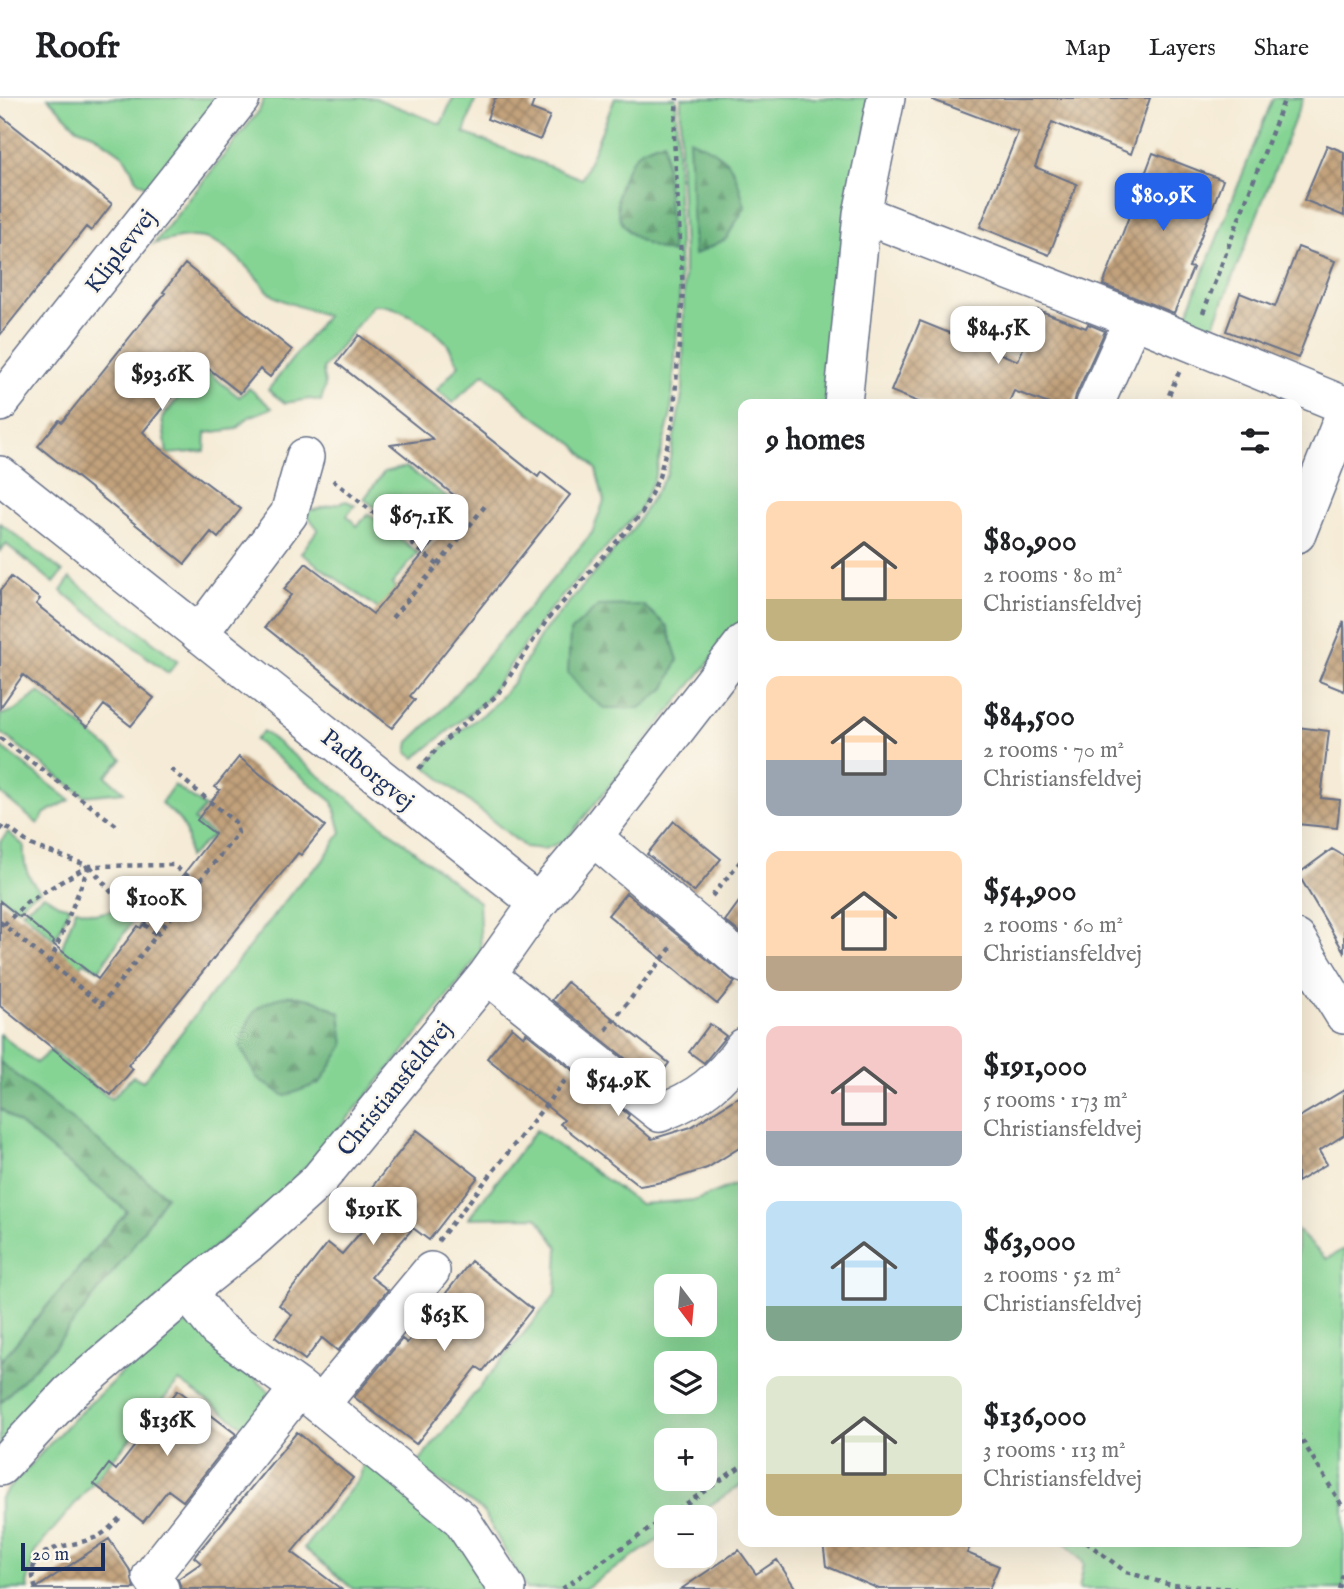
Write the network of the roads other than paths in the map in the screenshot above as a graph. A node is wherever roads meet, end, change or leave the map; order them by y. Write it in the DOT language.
graph roads {
  1 [pos="241,98"];
  2 [pos="886,98"];
  3 [pos="862,214"];
  4 [pos="1133,319"];
  5 [pos="844,399"];
  6 [pos="1097,399"];
  7 [pos="0,404"];
  8 [pos="1344,405"];
  9 [pos="1344,415"];
  10 [pos="305,457"];
  11 [pos="0,475"];
  12 [pos="1302,521"];
  13 [pos="199,634"];
  14 [pos="738,650"];
  15 [pos="593,837"];
  16 [pos="538,903"];
  17 [pos="1302,947"];
  18 [pos="738,959"];
  19 [pos="487,975"];
  20 [pos="1344,1015"];
  21 [pos="738,1055"];
  22 [pos="431,1272"];
  23 [pos="187,1292"];
  24 [pos="309,1397"];
  25 [pos="0,1467"];
  26 [pos="160,1589"];
  27 [pos="507,1589"];
  1 -- 7 [label="street, Kliplevvej"];
  2 -- 3 [label="street"];
  3 -- 4 [label="street"];
  3 -- 5 [label="street"];
  4 -- 6 [label="street"];
  4 -- 8 [label="street"];
  9 -- 12 [label="street"];
  10 -- 13 [label="street"];
  11 -- 13 [label="street, Padborgvej"];
  13 -- 16 [label="street, Padborgvej"];
  14 -- 15 [label="street, Christiansfeldvej"];
  15 -- 16 [label="street, Christiansfeldvej"];
  15 -- 18 [label="street"];
  16 -- 19 [label="street, Christiansfeldvej"];
  17 -- 20 [label="street"];
  19 -- 21 [label="street"];
  19 -- 23 [label="street, Christiansfeldvej"];
  22 -- 24 [label="street"];
  23 -- 24 [label="street"];
  23 -- 25 [label="street, Christiansfeldvej"];
  24 -- 26 [label="street"];
  24 -- 27 [label="street"];
}
